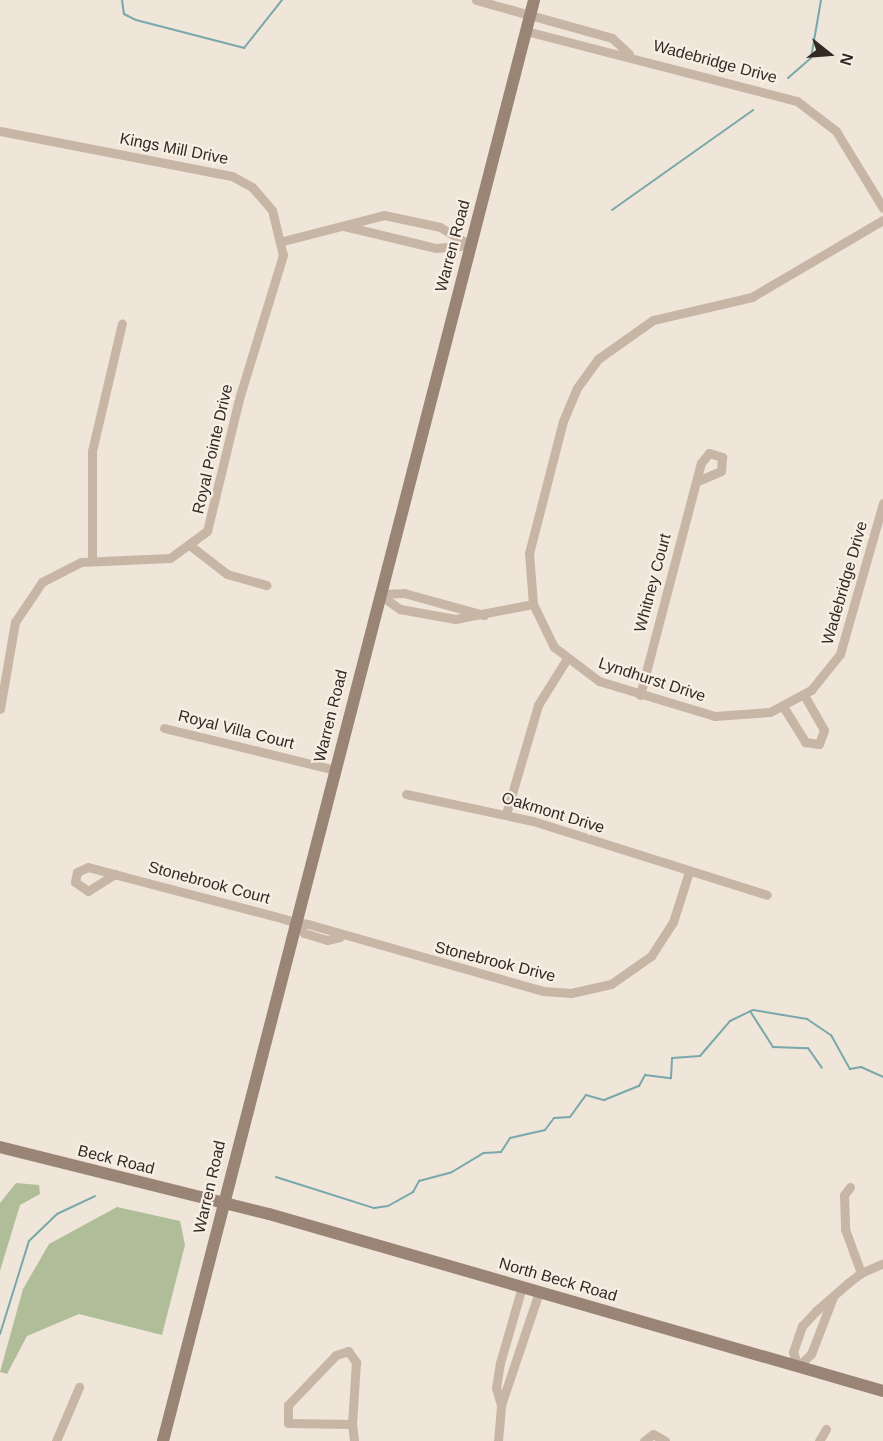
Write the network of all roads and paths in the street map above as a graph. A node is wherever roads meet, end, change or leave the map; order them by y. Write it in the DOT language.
graph roads {
  1 [pos="476,0"];
  2 [pos="534,0"];
  3 [pos="530,14"];
  4 [pos="526,30"];
  5 [pos="629,54"];
  6 [pos="0,131"];
  7 [pos="883,208"];
  8 [pos="883,220"];
  9 [pos="341,225"];
  10 [pos="282,241"];
  11 [pos="470,245"];
  12 [pos="122,323"];
  13 [pos="700,480"];
  14 [pos="883,503"];
  15 [pos="192,547"];
  16 [pos="92,560"];
  17 [pos="267,585"];
  18 [pos="379,594"];
  19 [pos="532,604"];
  20 [pos="487,616"];
  21 [pos="566,660"];
  22 [pos="640,694"];
  23 [pos="804,695"];
  24 [pos="784,708"];
  25 [pos="0,709"];
  26 [pos="773,711"];
  27 [pos="164,728"];
  28 [pos="335,770"];
  29 [pos="406,794"];
  30 [pos="506,814"];
  31 [pos="689,872"];
  32 [pos="114,874"];
  33 [pos="767,895"];
  34 [pos="295,922"];
  35 [pos="0,1147"];
  36 [pos="849,1187"];
  37 [pos="224,1204"];
  38 [pos="883,1263"];
  39 [pos="861,1273"];
  40 [pos="522,1287"];
  41 [pos="539,1292"];
  42 [pos="833,1297"];
  43 [pos="798,1366"];
  44 [pos="79,1387"];
  45 [pos="883,1391"];
  46 [pos="501,1405"];
  47 [pos="352,1424"];
  48 [pos="826,1429"];
  49 [pos="56,1441"];
  50 [pos="163,1441"];
  51 [pos="354,1441"];
  52 [pos="498,1441"];
  53 [pos="644,1441"];
  54 [pos="665,1441"];
  55 [pos="819,1441"];
  1 -- 3 [label="street, Wadebridge Drive"];
  2 -- 3 [label="street, Warren Road"];
  3 -- 4 [label="street, Warren Road"];
  3 -- 5 [label="street, Wadebridge Drive"];
  4 -- 5 [label="street, Wadebridge Drive"];
  4 -- 11 [label="street, Warren Road"];
  5 -- 7 [label="street, Wadebridge Drive"];
  6 -- 10 [label="street, Kings Mill Drive"];
  8 -- 19 [label="street"];
  9 -- 10 [label="street"];
  9 -- 11 [label="street"];
  9 -- 11 [label="street"];
  10 -- 15 [label="street, Royal Pointe Drive"];
  11 -- 18 [label="street, Warren Road"];
  12 -- 16 [label="street"];
  13 -- 22 [label="street, Whitney Court"];
  14 -- 23 [label="street, Wadebridge Drive"];
  15 -- 16 [label="street"];
  15 -- 17 [label="street"];
  16 -- 25 [label="street"];
  18 -- 20 [label="street"];
  18 -- 20 [label="street"];
  18 -- 28 [label="street, Warren Road"];
  19 -- 20 [label="street"];
  19 -- 21 [label="street, Lyndhurst Drive"];
  21 -- 22 [label="street, Lyndhurst Drive"];
  21 -- 30 [label="street"];
  22 -- 26 [label="street, Lyndhurst Drive"];
  23 -- 24 [label="street, Wadebridge Drive"];
  23 -- 24 [label="street"];
  24 -- 26 [label="street, Wadebridge Drive"];
  27 -- 28 [label="street, Royal Villa Court"];
  28 -- 34 [label="street, Warren Road"];
  29 -- 30 [label="street, Oakmont Drive"];
  30 -- 31 [label="street, Oakmont Drive"];
  31 -- 33 [label="street, Oakmont Drive"];
  31 -- 34 [label="street, Stonebrook Drive"];
  32 -- 34 [label="street, Stonebrook Court"];
  34 -- 37 [label="street, Warren Road"];
  35 -- 37 [label="street, Beck Road"];
  36 -- 39 [label="street"];
  37 -- 40 [label="street, North Beck Road"];
  37 -- 50 [label="street, Warren Road"];
  38 -- 39 [label="street"];
  39 -- 42 [label="street"];
  40 -- 41 [label="street, North Beck Road"];
  40 -- 46 [label="street"];
  41 -- 43 [label="street, North Beck Road"];
  41 -- 46 [label="street"];
  42 -- 43 [label="street"];
  42 -- 43 [label="street"];
  43 -- 45 [label="street, North Beck Road"];
  44 -- 49 [label="street"];
  46 -- 52 [label="street"];
  47 -- 47 [label="street"];
  47 -- 51 [label="street"];
  48 -- 55 [label="street"];
  53 -- 54 [label="street"];
}
